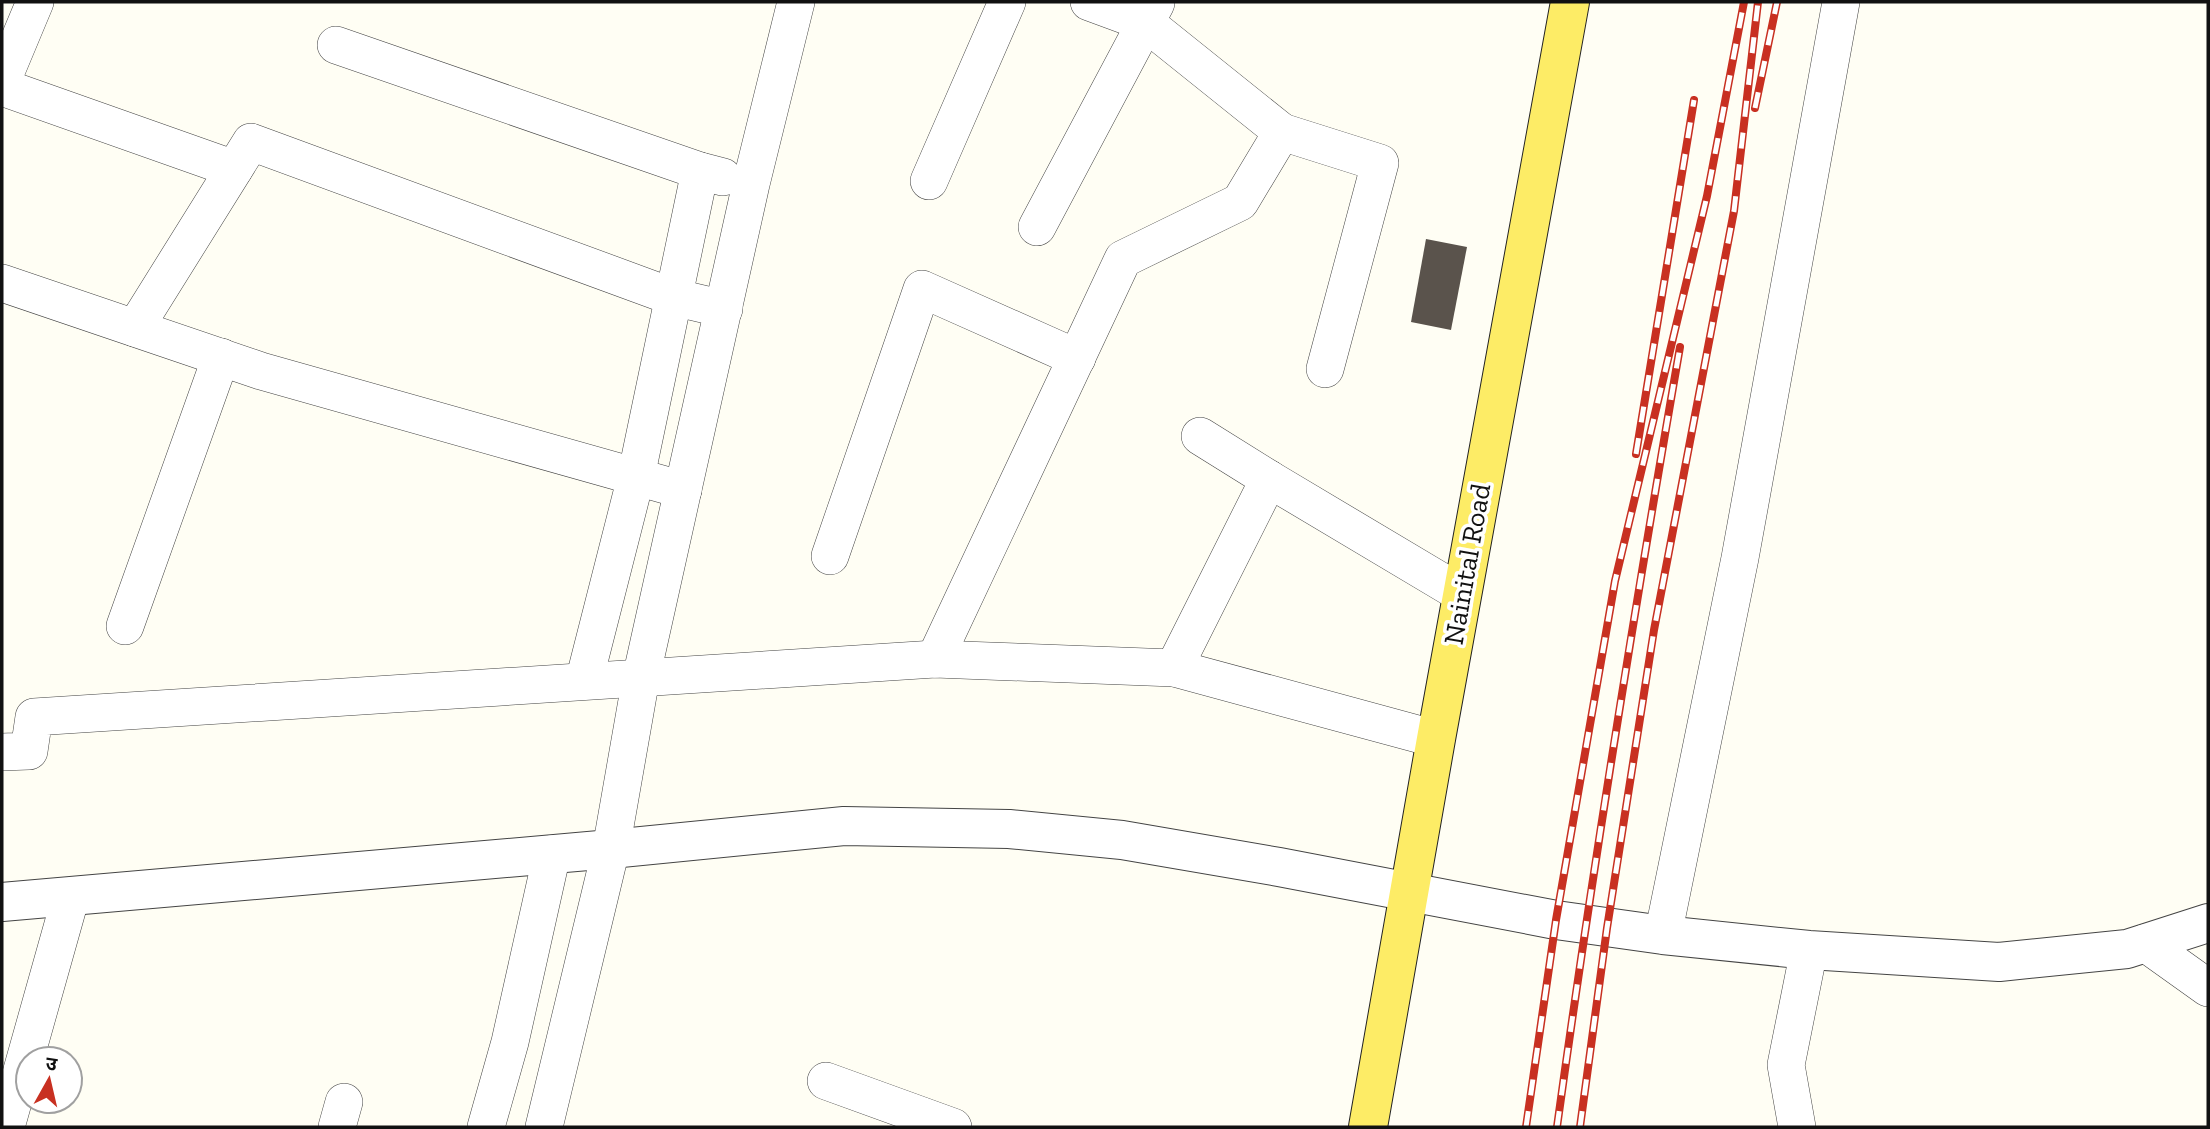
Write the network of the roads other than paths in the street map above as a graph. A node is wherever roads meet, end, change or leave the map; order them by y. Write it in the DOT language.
graph roads {
  1 [pos="35,2"];
  2 [pos="796,2"];
  3 [pos="1007,2"];
  4 [pos="1089,2"];
  5 [pos="1570,2"];
  6 [pos="1841,2"];
  7 [pos="1151,12"];
  8 [pos="336,45"];
  9 [pos="2,81"];
  10 [pos="2,87"];
  11 [pos="1282,132"];
  12 [pos="234,169"];
  13 [pos="700,171"];
  14 [pos="929,181"];
  15 [pos="751,184"];
  16 [pos="1037,227"];
  17 [pos="2,283"];
  18 [pos="673,297"];
  19 [pos="724,309"];
  20 [pos="135,328"];
  21 [pos="221,357"];
  22 [pos="1077,358"];
  23 [pos="1325,369"];
  24 [pos="1200,436"];
  25 [pos="636,477"];
  26 [pos="1269,479"];
  27 [pos="683,490"];
  28 [pos="830,556"];
  29 [pos="1462,594"];
  30 [pos="125,626"];
  31 [pos="936,659"];
  32 [pos="1174,668"];
  33 [pos="641,678"];
  34 [pos="584,681"];
  35 [pos="1436,739"];
  36 [pos="2,752"];
  37 [pos="611,849"];
  38 [pos="552,854"];
  39 [pos="1409,892"];
  40 [pos="71,896"];
  41 [pos="2,902"];
  42 [pos="2208,923"];
  43 [pos="1663,935"];
  44 [pos="2145,943"];
  45 [pos="1808,950"];
  46 [pos="2208,988"];
  47 [pos="826,1081"];
  48 [pos="929,1124"];
  49 [pos="6,1127"];
  50 [pos="486,1127"];
  51 [pos="544,1127"];
  52 [pos="1368,1127"];
  53 [pos="1797,1127"];
  1 -- 9 [label="street"];
  2 -- 15 [label="street"];
  3 -- 14 [label="street"];
  4 -- 7 [label="street"];
  5 -- 29 [label="main road, Nainital Road"];
  6 -- 43 [label="street"];
  7 -- 11 [label="street"];
  7 -- 16 [label="street"];
  8 -- 13 [label="street"];
  10 -- 12 [label="street"];
  11 -- 22 [label="street"];
  11 -- 23 [label="street"];
  12 -- 18 [label="street"];
  12 -- 20 [label="street"];
  13 -- 15 [label="street"];
  13 -- 18 [label="street"];
  15 -- 19 [label="street"];
  17 -- 20 [label="street"];
  18 -- 19 [label="street"];
  18 -- 25 [label="street"];
  19 -- 27 [label="street"];
  20 -- 21 [label="street"];
  21 -- 25 [label="street"];
  21 -- 30 [label="street"];
  22 -- 28 [label="street"];
  22 -- 31 [label="street"];
  24 -- 26 [label="street"];
  25 -- 27 [label="street"];
  25 -- 34 [label="street"];
  26 -- 29 [label="street"];
  26 -- 32 [label="street"];
  27 -- 33 [label="street"];
  29 -- 35 [label="main road, Nainital Road"];
  31 -- 32 [label="street"];
  31 -- 33 [label="street"];
  32 -- 35 [label="street"];
  33 -- 34 [label="street"];
  33 -- 37 [label="street"];
  34 -- 36 [label="street"];
  35 -- 39 [label="main road, Nainital Road"];
  37 -- 38 [label="street"];
  37 -- 39 [label="street"];
  37 -- 51 [label="street"];
  38 -- 40 [label="street"];
  38 -- 50 [label="street"];
  39 -- 43 [label="street"];
  39 -- 52 [label="main road, Nainital Road"];
  40 -- 41 [label="street"];
  40 -- 49 [label="street"];
  42 -- 44 [label="street"];
  43 -- 45 [label="street"];
  44 -- 45 [label="street"];
  44 -- 46 [label="street"];
  45 -- 53 [label="street"];
  47 -- 48 [label="street"];
}
